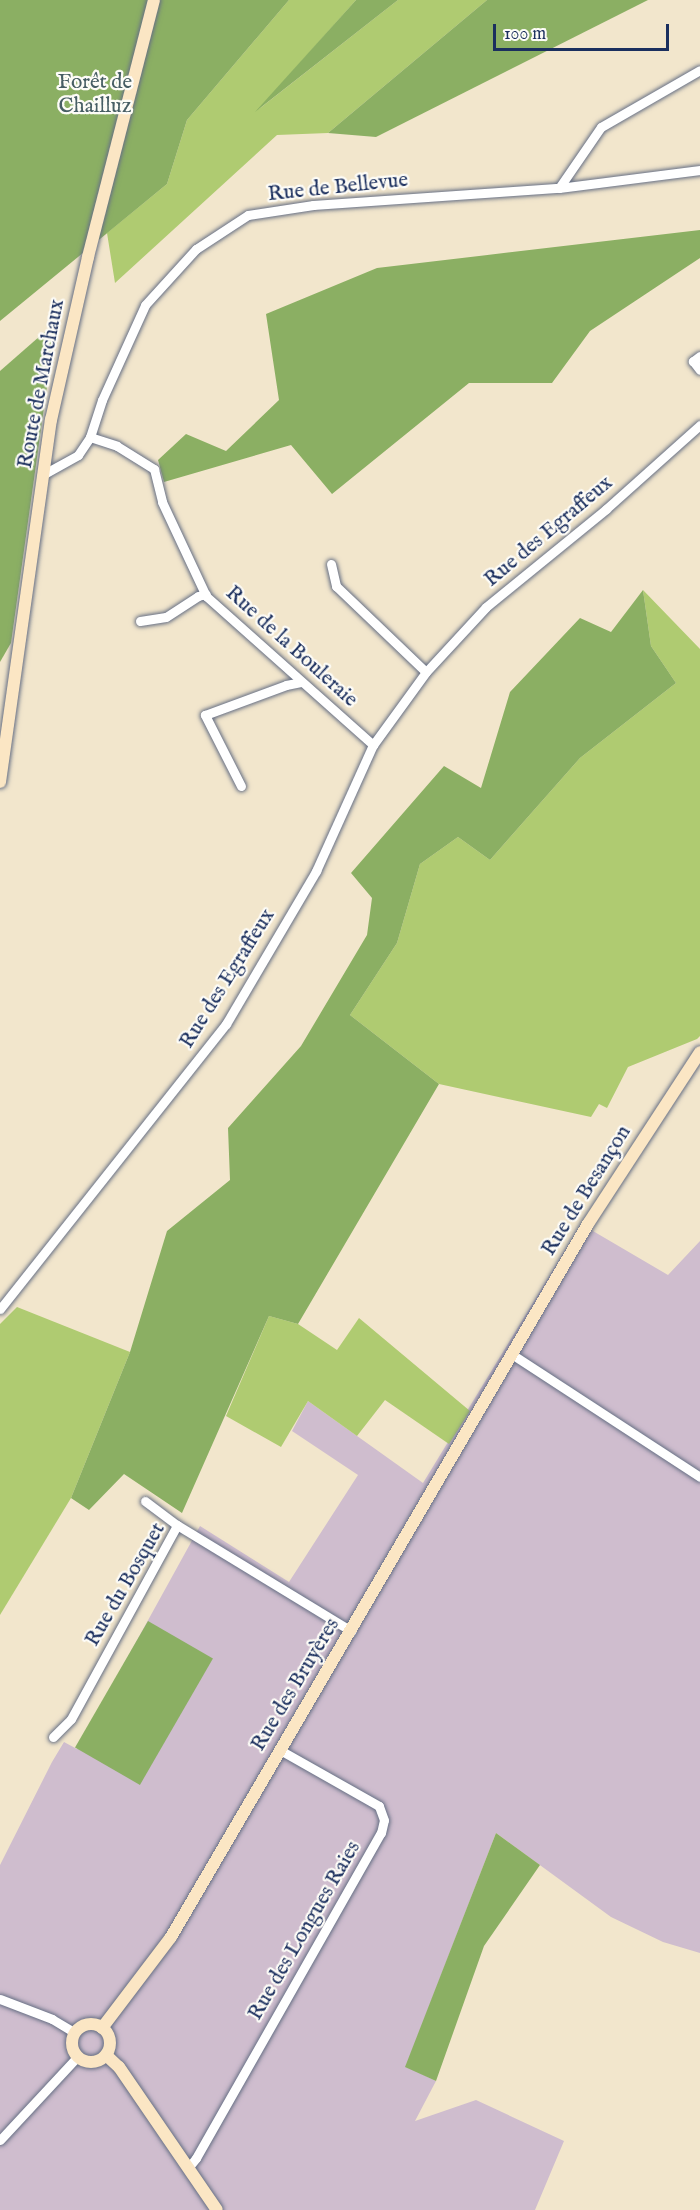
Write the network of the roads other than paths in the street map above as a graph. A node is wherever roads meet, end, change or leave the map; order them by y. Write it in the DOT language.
graph roads {
  1 [pos="154,0"];
  2 [pos="700,70"];
  3 [pos="700,170"];
  4 [pos="559,188"];
  5 [pos="700,356"];
  6 [pos="700,370"];
  7 [pos="700,425"];
  8 [pos="90,437"];
  9 [pos="44,474"];
  10 [pos="331,564"];
  11 [pos="206,594"];
  12 [pos="140,621"];
  13 [pos="426,672"];
  14 [pos="301,682"];
  15 [pos="374,745"];
  16 [pos="0,782"];
  17 [pos="241,786"];
  18 [pos="700,1052"];
  19 [pos="0,1309"];
  20 [pos="513,1355"];
  21 [pos="700,1476"];
  22 [pos="145,1501"];
  23 [pos="177,1525"];
  24 [pos="351,1631"];
  25 [pos="53,1737"];
  26 [pos="280,1750"];
  27 [pos="0,1999"];
  28 [pos="102,2028"];
  29 [pos="75,2033"];
  30 [pos="106,2055"];
  31 [pos="78,2056"];
  32 [pos="0,2140"];
  33 [pos="188,2168"];
  34 [pos="218,2210"];
  1 -- 9 [label="street, Route de Marchaux"];
  2 -- 4 [label="street"];
  3 -- 4 [label="street, Rue de Bellevue"];
  4 -- 8 [label="street, Rue de Bellevue"];
  5 -- 6 [label="street"];
  7 -- 13 [label="street, Rue des Egraffeux"];
  8 -- 9 [label="street, Rue de Bellevue"];
  8 -- 11 [label="street, Rue de la Bouleraie"];
  9 -- 16 [label="street, Route de Marchaux"];
  10 -- 13 [label="street"];
  11 -- 12 [label="street"];
  11 -- 14 [label="street, Rue de la Bouleraie"];
  13 -- 15 [label="street, Rue des Egraffeux"];
  14 -- 15 [label="street, Rue de la Bouleraie"];
  14 -- 17 [label="street"];
  15 -- 19 [label="street, Rue des Egraffeux"];
  18 -- 20 [label="street, Rue de Besançon"];
  20 -- 21 [label="street"];
  20 -- 24 [label="street, Rue des Bruyères"];
  22 -- 23 [label="street"];
  23 -- 24 [label="street, Rue du Bosquet"];
  23 -- 25 [label="street, Rue du Bosquet"];
  24 -- 26 [label="street, Rue des Bruyères"];
  26 -- 28 [label="street, Rue des Bruyères"];
  26 -- 33 [label="street, Rue des Longues Raies"];
  27 -- 29 [label="street"];
  28 -- 29 [label="street"];
  28 -- 30 [label="street"];
  29 -- 31 [label="street"];
  30 -- 31 [label="street"];
  30 -- 33 [label="street"];
  31 -- 32 [label="street"];
  33 -- 34 [label="street"];
}
